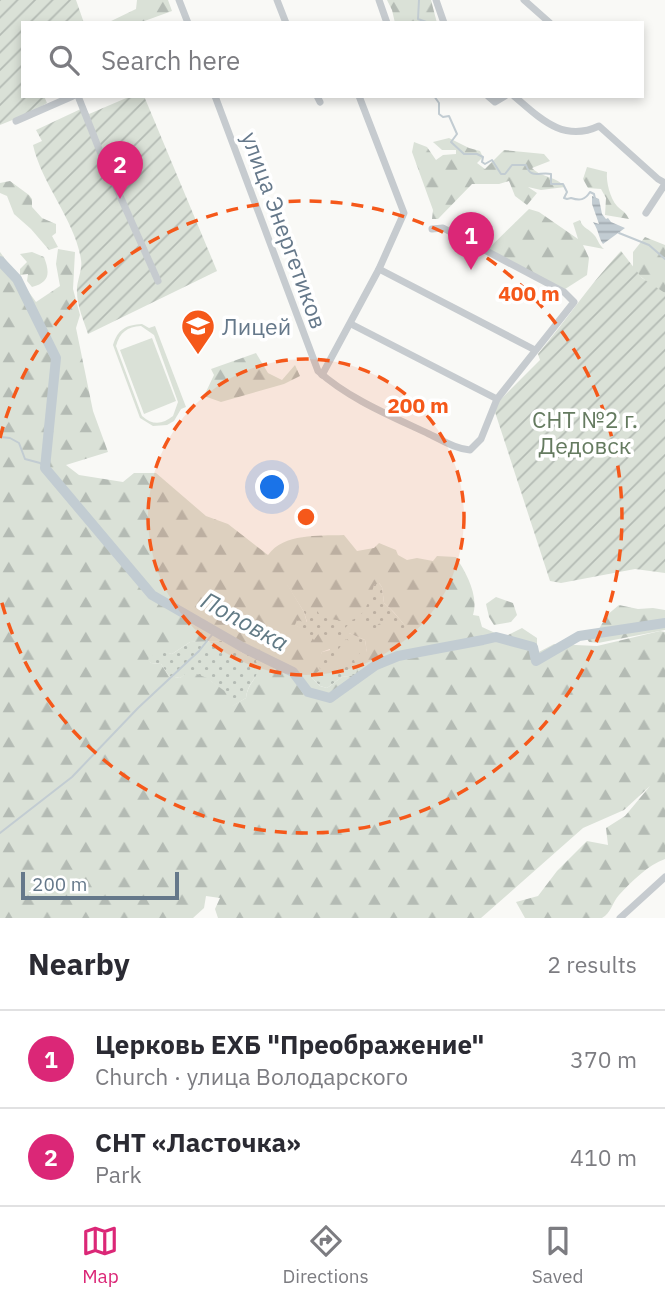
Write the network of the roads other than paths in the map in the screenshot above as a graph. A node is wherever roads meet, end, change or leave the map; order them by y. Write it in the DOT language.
graph roads {
  1 [pos="180,0"];
  2 [pos="277,0"];
  3 [pos="379,0"];
  4 [pos="436,0"];
  5 [pos="524,0"];
  6 [pos="187,21"];
  7 [pos="285,21"];
  8 [pos="386,21"];
  9 [pos="443,21"];
  10 [pos="548,21"];
  11 [pos="68,98"];
  12 [pos="80,98"];
  13 [pos="216,98"];
  14 [pos="360,98"];
  15 [pos="516,98"];
  16 [pos="16,121"];
  17 [pos="665,183"];
  18 [pos="646,213"];
  19 [pos="432,229"];
  20 [pos="379,269"];
  21 [pos="158,281"];
  22 [pos="351,324"];
  23 [pos="535,350"];
  24 [pos="322,375"];
  25 [pos="497,399"];
  26 [pos="665,877"];
  27 [pos="620,918"];
  1 -- 6 [label="street"];
  2 -- 7 [label="street"];
  3 -- 8 [label="street"];
  4 -- 9 [label="street"];
  5 -- 10 [label="street"];
  11 -- 16 [label="street"];
  12 -- 21 [label="street"];
  13 -- 24 [label="street, улица Энергетиков"];
  14 -- 20 [label="street"];
  15 -- 17 [label="street"];
  17 -- 18 [label="street"];
  19 -- 23 [label="street"];
  20 -- 22 [label="street"];
  20 -- 23 [label="street"];
  22 -- 24 [label="street"];
  22 -- 25 [label="street"];
  23 -- 25 [label="street"];
  24 -- 25 [label="street"];
  26 -- 27 [label="street"];
}
